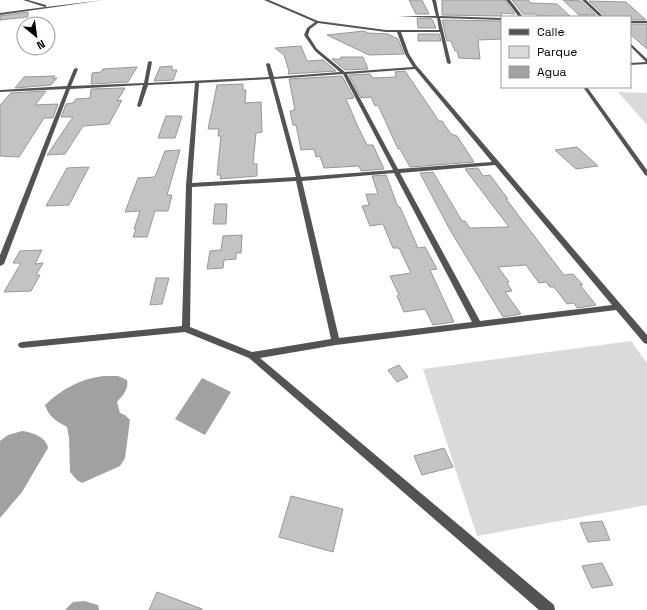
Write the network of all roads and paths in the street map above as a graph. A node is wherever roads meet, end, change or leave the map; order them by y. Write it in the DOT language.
graph roads {
  1 [pos="25,0"];
  2 [pos="102,0"];
  3 [pos="266,0"];
  4 [pos="434,0"];
  5 [pos="508,0"];
  6 [pos="584,0"];
  7 [pos="48,7"];
  8 [pos="0,14"];
  9 [pos="400,16"];
  10 [pos="519,16"];
  11 [pos="601,16"];
  12 [pos="438,17"];
  13 [pos="501,19"];
  14 [pos="317,22"];
  15 [pos="631,22"];
  16 [pos="647,22"];
  17 [pos="441,31"];
  18 [pos="399,32"];
  19 [pos="631,45"];
  20 [pos="647,61"];
  21 [pos="150,62"];
  22 [pos="449,63"];
  23 [pos="268,64"];
  24 [pos="631,64"];
  25 [pos="76,68"];
  26 [pos="416,68"];
  27 [pos="345,74"];
  28 [pos="272,78"];
  29 [pos="197,82"];
  30 [pos="146,84"];
  31 [pos="68,88"];
  32 [pos="586,88"];
  33 [pos="0,91"];
  34 [pos="139,106"];
  35 [pos="496,163"];
  36 [pos="396,171"];
  37 [pos="647,174"];
  38 [pos="299,178"];
  39 [pos="190,185"];
  40 [pos="0,264"];
  41 [pos="618,307"];
  42 [pos="477,324"];
  43 [pos="186,329"];
  44 [pos="647,341"];
  45 [pos="336,342"];
  46 [pos="22,344"];
  47 [pos="252,356"];
  48 [pos="549,610"];
  1 -- 7 [label="street"];
  2 -- 7 [label="street"];
  3 -- 14 [label="street"];
  4 -- 12 [label="street"];
  5 -- 10 [label="street"];
  6 -- 11 [label="street"];
  7 -- 8 [label="street"];
  9 -- 12 [label="street"];
  12 -- 13 [label="street"];
  12 -- 17 [label="street"];
  14 -- 18 [label="street"];
  14 -- 27 [label="street"];
  15 -- 16 [label="street"];
  17 -- 18 [label="street"];
  17 -- 22 [label="street"];
  18 -- 26 [label="street"];
  19 -- 20 [label="street"];
  20 -- 24 [label="street"];
  21 -- 30 [label="street"];
  23 -- 28 [label="street"];
  25 -- 31 [label="street"];
  26 -- 27 [label="street"];
  26 -- 35 [label="street"];
  27 -- 28 [label="street"];
  27 -- 36 [label="street"];
  28 -- 29 [label="street"];
  28 -- 38 [label="street"];
  29 -- 30 [label="street"];
  29 -- 39 [label="street"];
  30 -- 31 [label="street"];
  30 -- 34 [label="street"];
  31 -- 33 [label="street"];
  31 -- 40 [label="street"];
  32 -- 37 [label="street"];
  35 -- 36 [label="street"];
  35 -- 41 [label="street"];
  36 -- 38 [label="street"];
  36 -- 42 [label="street"];
  38 -- 39 [label="street"];
  38 -- 45 [label="street"];
  39 -- 43 [label="street"];
  41 -- 42 [label="street"];
  41 -- 44 [label="street"];
  42 -- 45 [label="street"];
  43 -- 46 [label="street"];
  43 -- 47 [label="street"];
  45 -- 47 [label="street"];
  47 -- 48 [label="street"];
}
